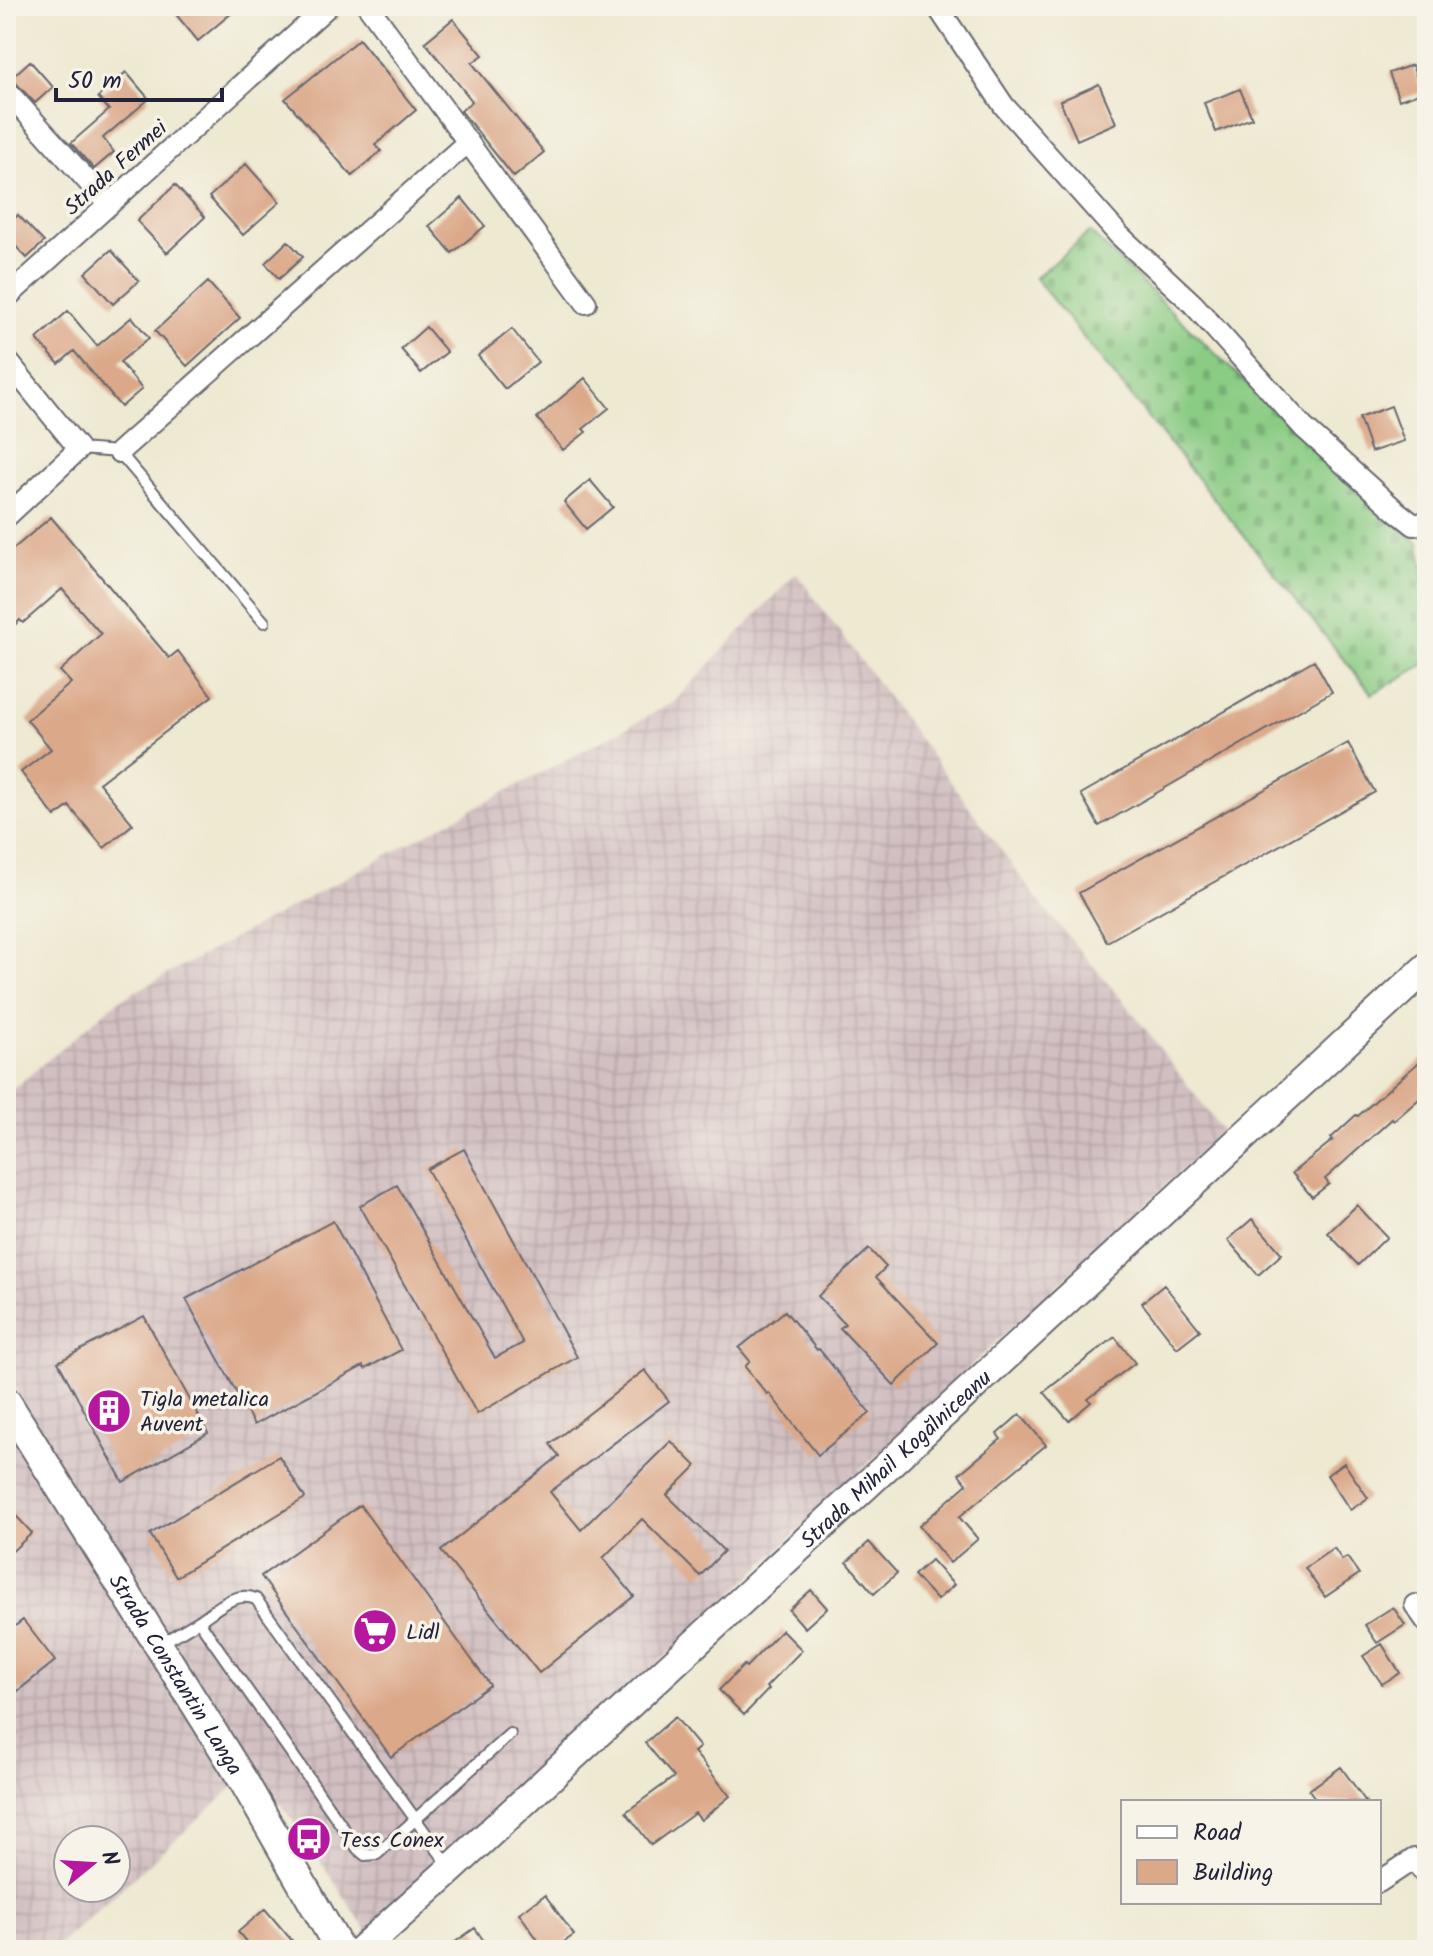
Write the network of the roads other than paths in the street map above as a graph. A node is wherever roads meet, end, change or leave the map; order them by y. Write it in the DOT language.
graph roads {
  1 [pos="368,6"];
  2 [pos="937,6"];
  3 [pos="315,10"];
  4 [pos="6,90"];
  5 [pos="468,142"];
  6 [pos="109,205"];
  7 [pos="6,298"];
  8 [pos="586,303"];
  9 [pos="6,359"];
  10 [pos="79,449"];
  11 [pos="119,452"];
  12 [pos="6,517"];
  13 [pos="1427,522"];
  14 [pos="264,622"];
  15 [pos="1427,968"];
  16 [pos="6,1401"];
  17 [pos="199,1621"];
  18 [pos="159,1644"];
  19 [pos="510,1734"];
  20 [pos="416,1819"];
  21 [pos="451,1869"];
  22 [pos="1427,1877"];
  23 [pos="1381,1881"];
  24 [pos="340,1950"];
  25 [pos="361,1950"];
  1 -- 5 [label="street"];
  2 -- 13 [label="street"];
  3 -- 6 [label="street, Strada Fermei"];
  4 -- 6 [label="street"];
  5 -- 8 [label="street"];
  5 -- 11 [label="street"];
  6 -- 7 [label="street, Strada Fermei"];
  9 -- 10 [label="street"];
  10 -- 11 [label="lane"];
  10 -- 12 [label="street"];
  11 -- 14 [label="lane"];
  15 -- 21 [label="street, Strada Mihail Kogălniceanu"];
  16 -- 18 [label="street, Strada Constantin Langa"];
  17 -- 18 [label="lane"];
  17 -- 20 [label="lane"];
  17 -- 20 [label="lane"];
  18 -- 24 [label="street, Strada Constantin Langa"];
  19 -- 20 [label="lane"];
  20 -- 21 [label="lane"];
  21 -- 25 [label="street, Strada Mihail Kogălniceanu"];
  22 -- 23 [label="street"];
}
